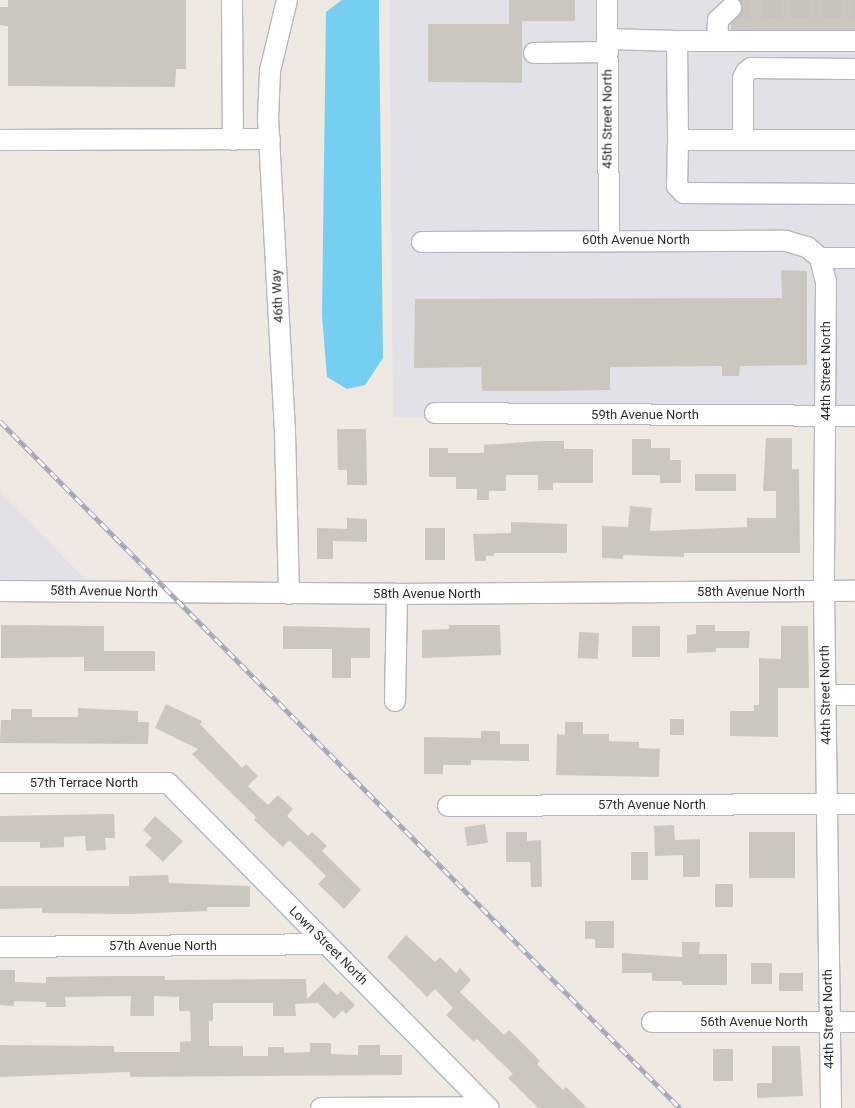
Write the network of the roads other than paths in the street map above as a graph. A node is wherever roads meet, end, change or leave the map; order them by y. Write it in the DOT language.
graph roads {
  1 [pos="232,0"];
  2 [pos="287,0"];
  3 [pos="607,0"];
  4 [pos="731,8"];
  5 [pos="677,41"];
  6 [pos="717,41"];
  7 [pos="855,41"];
  8 [pos="608,46"];
  9 [pos="534,53"];
  10 [pos="855,69"];
  11 [pos="270,139"];
  12 [pos="0,140"];
  13 [pos="233,140"];
  14 [pos="678,140"];
  15 [pos="743,140"];
  16 [pos="855,140"];
  17 [pos="855,194"];
  18 [pos="609,239"];
  19 [pos="422,242"];
  20 [pos="820,258"];
  21 [pos="855,258"];
  22 [pos="435,414"];
  23 [pos="825,416"];
  24 [pos="855,416"];
  25 [pos="0,591"];
  26 [pos="824,591"];
  27 [pos="855,591"];
  28 [pos="289,594"];
  29 [pos="397,594"];
  30 [pos="826,695"];
  31 [pos="855,695"];
  32 [pos="395,701"];
  33 [pos="0,783"];
  34 [pos="168,783"];
  35 [pos="828,804"];
  36 [pos="855,804"];
  37 [pos="448,806"];
  38 [pos="325,944"];
  39 [pos="0,947"];
  40 [pos="652,1022"];
  41 [pos="828,1022"];
  42 [pos="855,1022"];
  43 [pos="321,1108"];
  44 [pos="489,1108"];
  45 [pos="830,1108"];
  1 -- 13 [label="street"];
  2 -- 11 [label="street, 46th Way"];
  3 -- 8 [label="street, 45th Street North"];
  4 -- 6 [label="street"];
  5 -- 6 [label="street"];
  5 -- 8 [label="street"];
  5 -- 14 [label="street"];
  6 -- 7 [label="street"];
  8 -- 9 [label="street"];
  8 -- 18 [label="street, 45th Street North"];
  10 -- 15 [label="street"];
  11 -- 13 [label="street"];
  11 -- 28 [label="street, 46th Way"];
  12 -- 13 [label="street"];
  14 -- 15 [label="street"];
  14 -- 17 [label="street"];
  15 -- 16 [label="street"];
  18 -- 19 [label="street, 60th Avenue North"];
  18 -- 20 [label="street, 60th Avenue North"];
  20 -- 21 [label="street"];
  20 -- 23 [label="street, 44th Street North"];
  22 -- 23 [label="street, 59th Avenue North"];
  23 -- 24 [label="street, 59th Avenue North"];
  23 -- 26 [label="street, 44th Street North"];
  25 -- 28 [label="street, 58th Avenue North"];
  26 -- 27 [label="street, 58th Avenue North"];
  26 -- 29 [label="street, 58th Avenue North"];
  26 -- 30 [label="street, 44th Street North"];
  28 -- 29 [label="street, 58th Avenue North"];
  29 -- 32 [label="street"];
  30 -- 31 [label="street"];
  30 -- 35 [label="street, 44th Street North"];
  33 -- 34 [label="street, 57th Terrace North"];
  34 -- 38 [label="street, Lown Street North"];
  35 -- 36 [label="street, 57th Avenue North"];
  35 -- 37 [label="street, 57th Avenue North"];
  35 -- 41 [label="street, 44th Street North"];
  38 -- 39 [label="street, 57th Avenue North"];
  38 -- 44 [label="street, Lown Street North"];
  40 -- 41 [label="street, 56th Avenue North"];
  41 -- 42 [label="street, 56th Avenue North"];
  41 -- 45 [label="street, 44th Street North"];
  43 -- 44 [label="street"];
}
